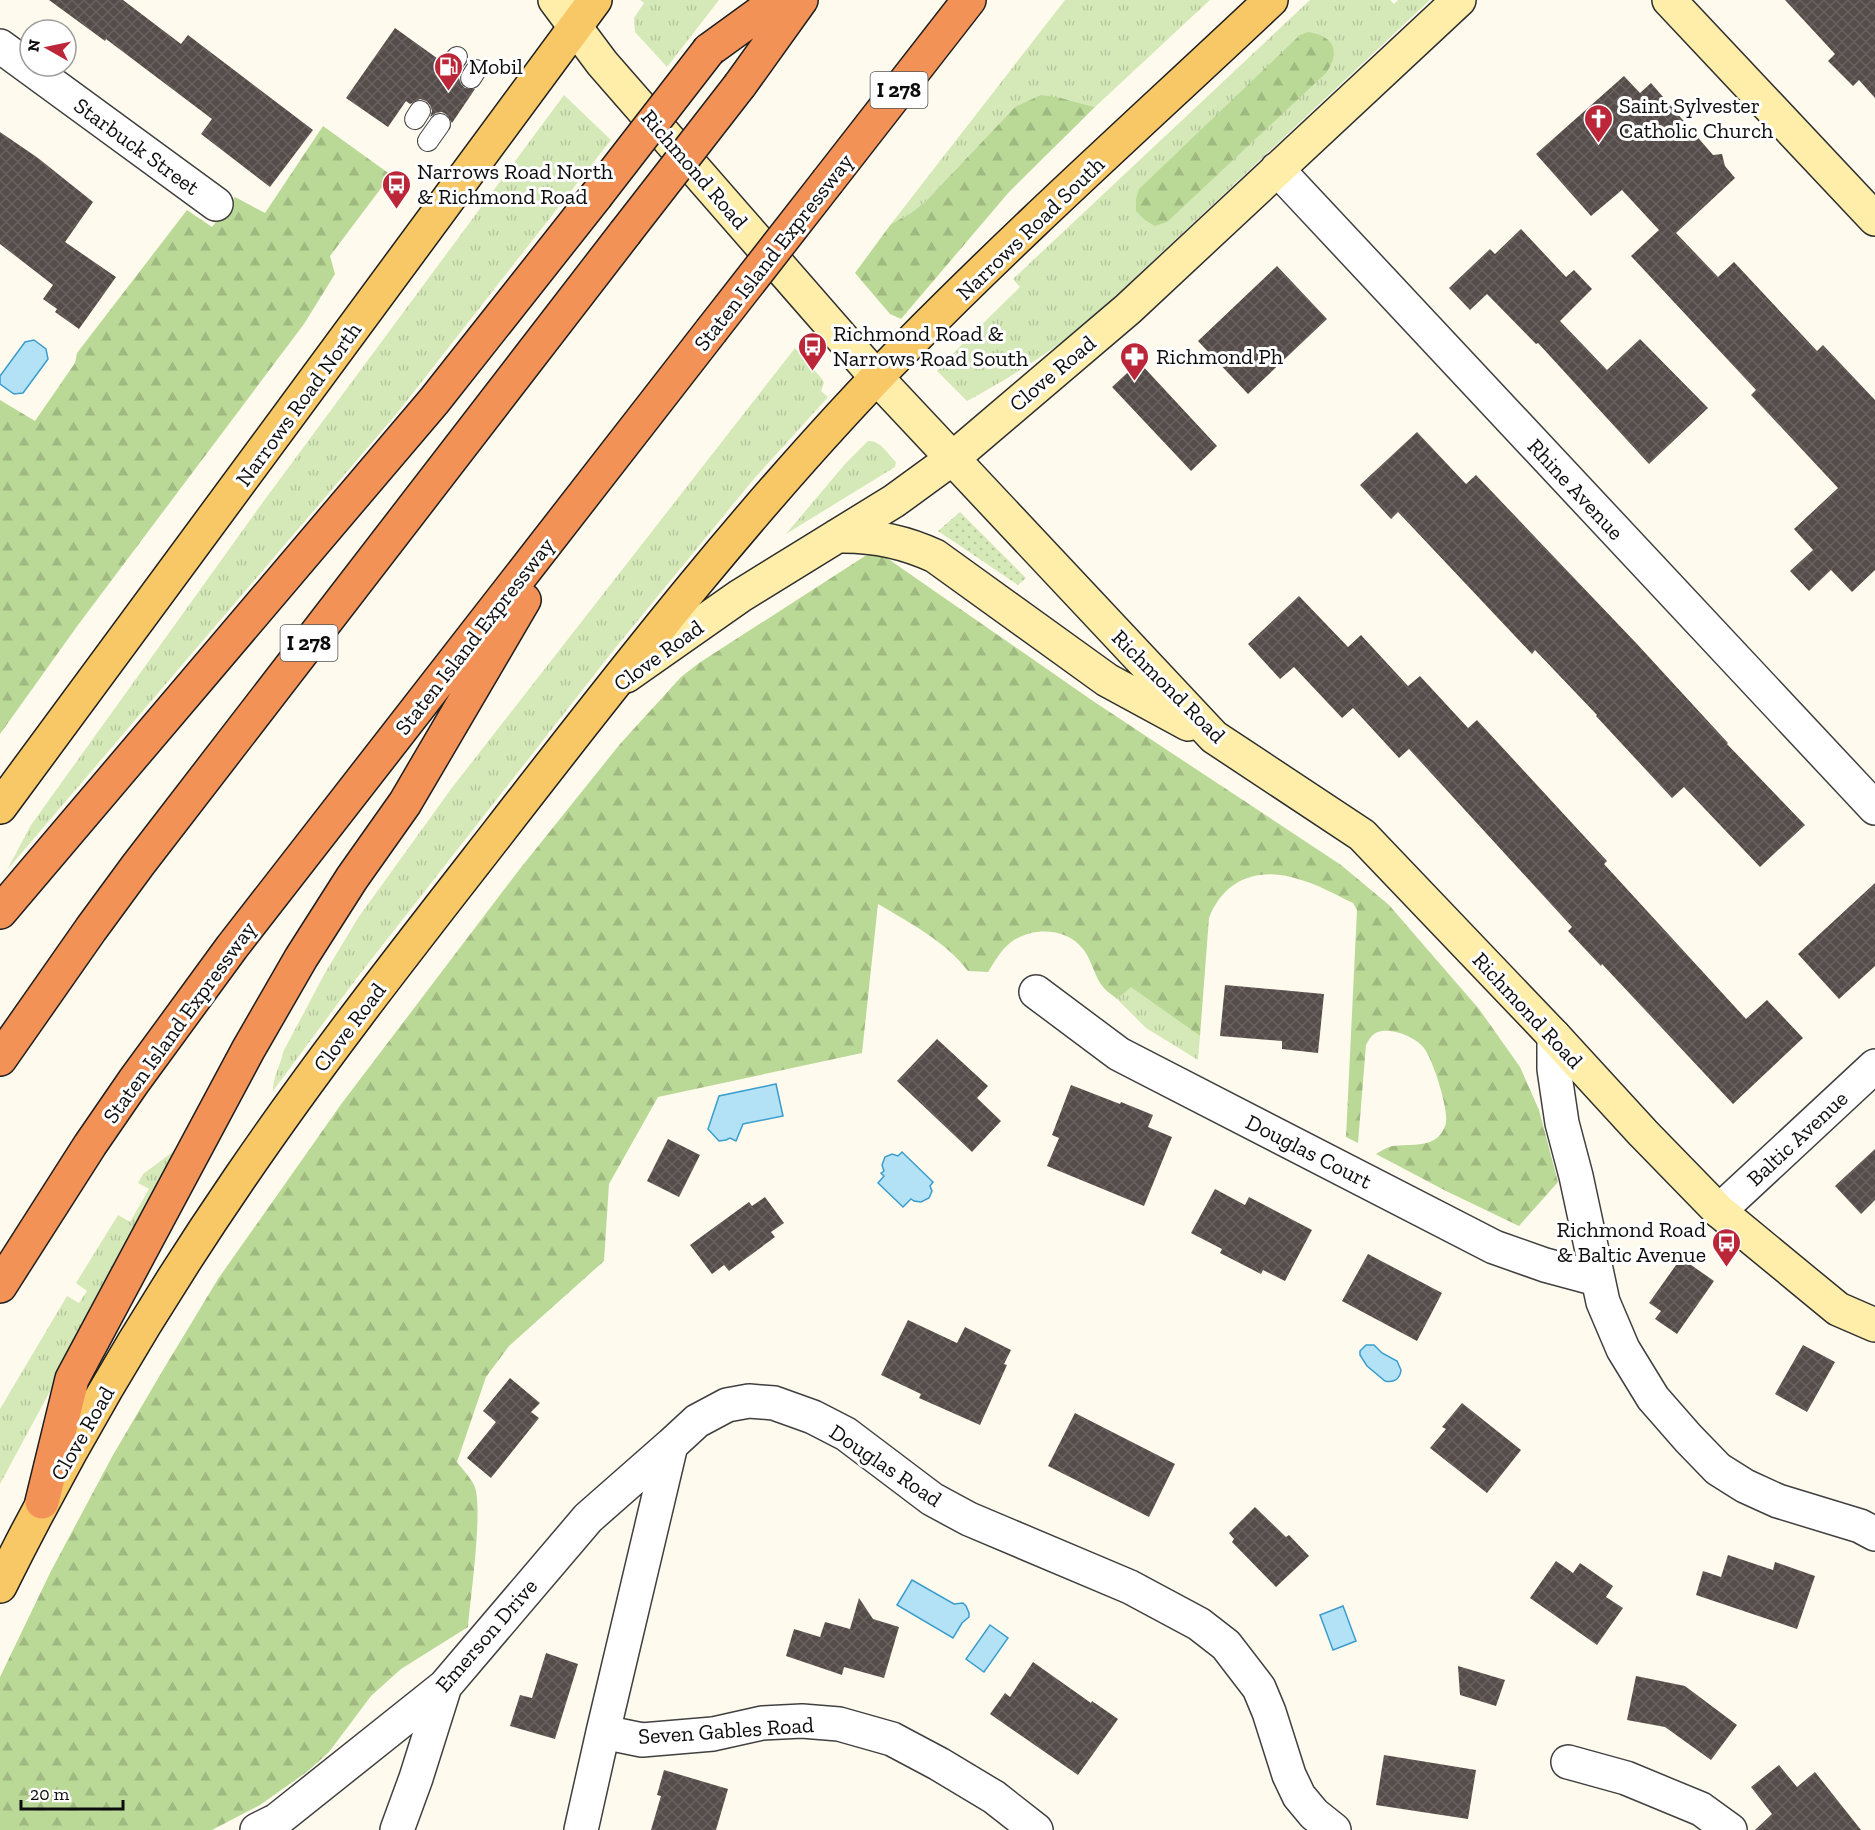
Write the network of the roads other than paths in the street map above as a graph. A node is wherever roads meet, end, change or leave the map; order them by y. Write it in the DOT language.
graph roads {
  1 [pos="555,0"];
  2 [pos="595,0"];
  3 [pos="778,0"];
  4 [pos="801,0"];
  5 [pos="969,0"];
  6 [pos="1271,0"];
  7 [pos="1459,0"];
  8 [pos="1669,0"];
  9 [pos="574,27"];
  10 [pos="0,46"];
  11 [pos="440,124"];
  12 [pos="429,141"];
  13 [pos="1277,169"];
  14 [pos="216,204"];
  15 [pos="1875,219"];
  16 [pos="877,378"];
  17 [pos="953,458"];
  18 [pos="592,485"];
  19 [pos="837,536"];
  20 [pos="612,685"];
  21 [pos="1214,737"];
  22 [pos="0,807"];
  23 [pos="1875,808"];
  24 [pos="0,912"];
  25 [pos="1036,992"];
  26 [pos="1554,1036"];
  27 [pos="0,1059"];
  28 [pos="1875,1066"];
  29 [pos="1719,1211"];
  30 [pos="1597,1279"];
  31 [pos="0,1286"];
  32 [pos="1875,1325"];
  33 [pos="671,1445"];
  34 [pos="42,1502"];
  35 [pos="1875,1534"];
  36 [pos="0,1586"];
  37 [pos="445,1686"];
  38 [pos="603,1732"];
  39 [pos="1568,1761"];
  40 [pos="257,1830"];
  41 [pos="397,1830"];
  42 [pos="581,1830"];
  43 [pos="1036,1830"];
  44 [pos="1334,1830"];
  45 [pos="1730,1830"];
  1 -- 9 [label="main road, Richmond Road"];
  2 -- 9 [label="main road, Narrows Road North"];
  3 -- 24 [label="highway, bridge"];
  4 -- 27 [label="highway, I 278, bridge"];
  5 -- 18 [label="highway, Staten Island Expressway / I 278, bridge"];
  6 -- 16 [label="main road, Narrows Road South"];
  7 -- 13 [label="main road, Clove Road"];
  8 -- 15 [label="main road"];
  9 -- 16 [label="main road, Richmond Road"];
  9 -- 22 [label="main road, Narrows Road North"];
  10 -- 14 [label="street, Starbuck Street"];
  11 -- 12 [label="lane"];
  13 -- 17 [label="main road, Clove Road"];
  13 -- 23 [label="street, Rhine Avenue"];
  16 -- 17 [label="main road, Richmond Road"];
  16 -- 20 [label="main road, Narrows Road South"];
  17 -- 19 [label="main road, Clove Road"];
  17 -- 21 [label="main road, Richmond Road"];
  18 -- 31 [label="highway, Staten Island Expressway / I 278"];
  18 -- 34 [label="highway"];
  19 -- 20 [label="main road, Clove Road"];
  19 -- 21 [label="main road"];
  20 -- 34 [label="main road, Clove Road"];
  21 -- 26 [label="main road, Richmond Road"];
  25 -- 30 [label="street, Douglas Court"];
  26 -- 29 [label="main road, Richmond Road"];
  26 -- 30 [label="street"];
  28 -- 29 [label="street, Baltic Avenue"];
  29 -- 32 [label="main road, Richmond Road"];
  30 -- 35 [label="street"];
  33 -- 37 [label="street, Emerson Drive"];
  33 -- 38 [label="street"];
  33 -- 44 [label="street, Douglas Road"];
  34 -- 36 [label="main road, Clove Road"];
  37 -- 40 [label="street, Emerson Drive"];
  37 -- 41 [label="street"];
  38 -- 42 [label="street"];
  38 -- 43 [label="street, Seven Gables Road"];
  39 -- 45 [label="street"];
}
